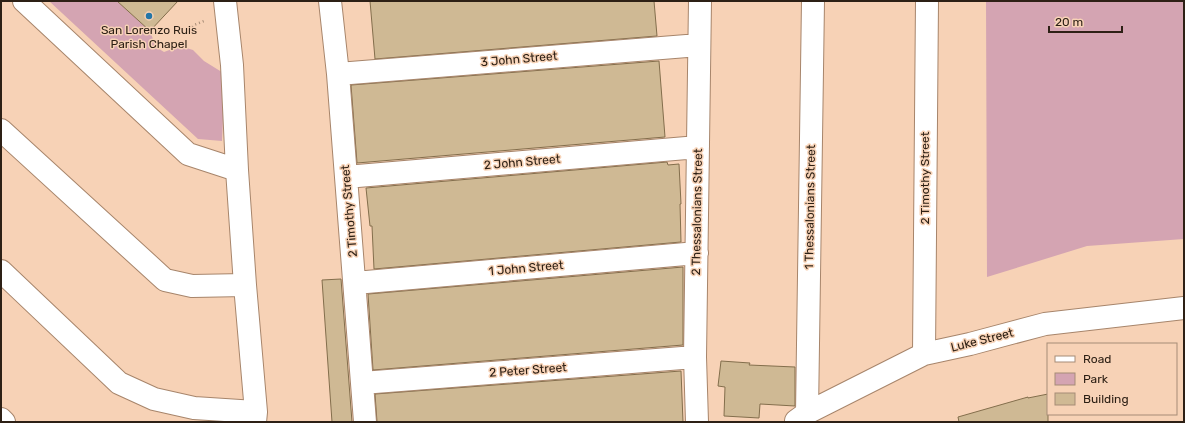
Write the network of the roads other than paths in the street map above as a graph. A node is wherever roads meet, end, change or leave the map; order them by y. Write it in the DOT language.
graph roads {
  1 [pos="24,1"];
  2 [pos="225,1"];
  3 [pos="330,1"];
  4 [pos="700,1"];
  5 [pos="812,1"];
  6 [pos="927,1"];
  7 [pos="700,45"];
  8 [pos="338,74"];
  9 [pos="1,130"];
  10 [pos="698,147"];
  11 [pos="237,170"];
  12 [pos="346,177"];
  13 [pos="697,253"];
  14 [pos="1,271"];
  15 [pos="355,283"];
  16 [pos="245,285"];
  17 [pos="1184,308"];
  18 [pos="924,354"];
  19 [pos="695,357"];
  20 [pos="362,383"];
  21 [pos="255,417"];
  22 [pos="801,418"];
  23 [pos="1,419"];
  24 [pos="4,422"];
  25 [pos="365,422"];
  26 [pos="697,422"];
  1 -- 11 [label="street"];
  2 -- 11 [label="street"];
  3 -- 8 [label="street, 2 Timothy Street"];
  4 -- 7 [label="street, 2 Thessalonians Street"];
  5 -- 22 [label="street, 1 Thessalonians Street"];
  6 -- 18 [label="street, 2 Timothy Street"];
  7 -- 8 [label="street, 3 John Street"];
  7 -- 10 [label="street, 2 Thessalonians Street"];
  8 -- 12 [label="street, 2 Timothy Street"];
  9 -- 16 [label="street"];
  10 -- 12 [label="street, 2 John Street"];
  10 -- 13 [label="street, 2 Thessalonians Street"];
  11 -- 16 [label="street"];
  12 -- 15 [label="street, 2 Timothy Street"];
  13 -- 15 [label="street, 1 John Street"];
  13 -- 19 [label="street, 2 Thessalonians Street"];
  14 -- 21 [label="street"];
  15 -- 20 [label="street, 2 Timothy Street"];
  16 -- 21 [label="street"];
  17 -- 18 [label="street, Luke Street"];
  18 -- 22 [label="street, Luke Street"];
  19 -- 20 [label="street, 2 Peter Street"];
  19 -- 26 [label="street, 2 Thessalonians Street"];
  20 -- 25 [label="street, 2 Timothy Street"];
  23 -- 24 [label="street"];
}
